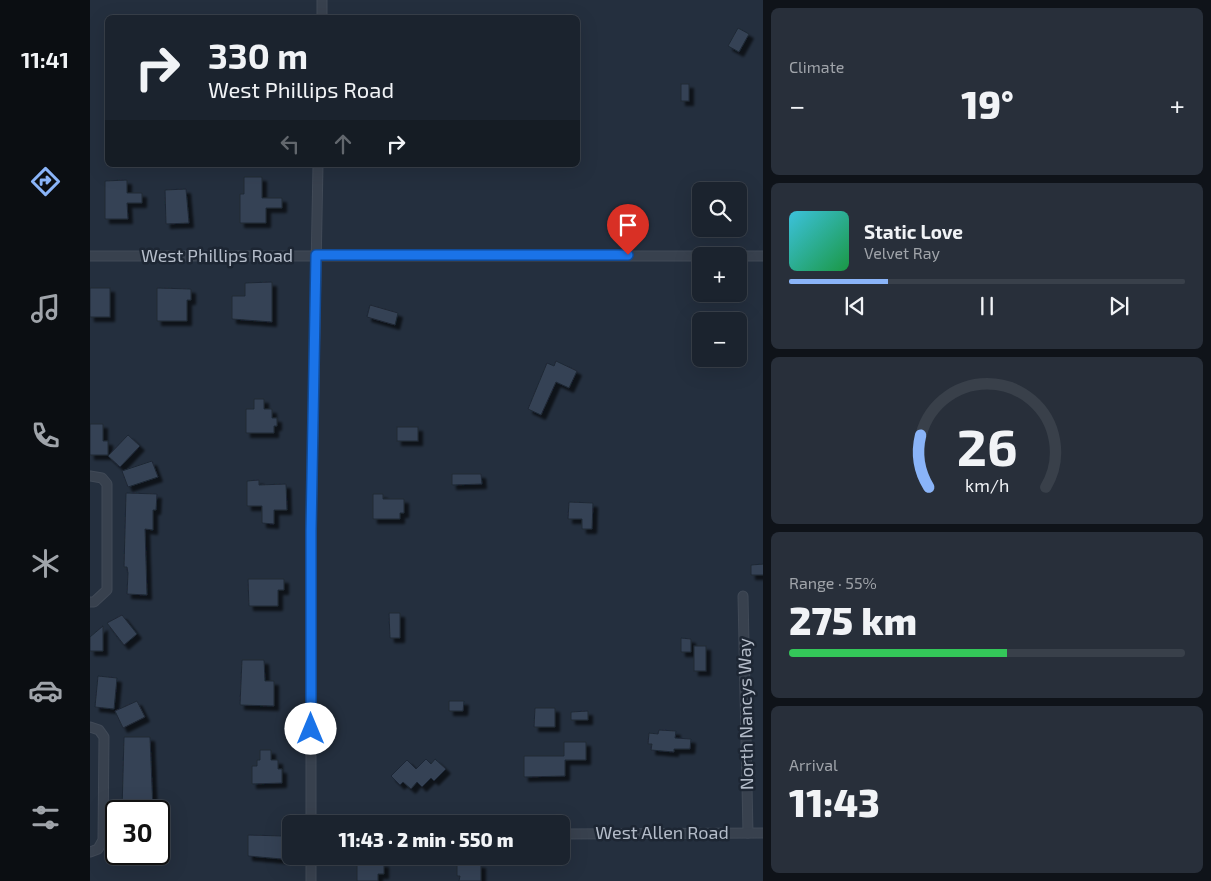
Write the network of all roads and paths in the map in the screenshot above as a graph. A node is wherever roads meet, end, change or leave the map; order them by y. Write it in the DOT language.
graph roads {
  1 [pos="322,0"];
  2 [pos="322,15"];
  3 [pos="318,167"];
  4 [pos="316,255"];
  5 [pos="90,256"];
  6 [pos="763,256"];
  7 [pos="93,476"];
  8 [pos="743,596"];
  9 [pos="90,602"];
  10 [pos="94,728"];
  11 [pos="311,815"];
  12 [pos="748,833"];
  13 [pos="763,833"];
  14 [pos="570,834"];
  15 [pos="94,851"];
  16 [pos="311,865"];
  17 [pos="311,881"];
  1 -- 2 [label="street"];
  3 -- 4 [label="street"];
  4 -- 5 [label="street, West Phillips Road"];
  4 -- 6 [label="street, West Phillips Road"];
  4 -- 11 [label="street"];
  7 -- 9 [label="street"];
  8 -- 12 [label="street, North Nancys Way"];
  10 -- 15 [label="street"];
  12 -- 13 [label="street, West Allen Road"];
  12 -- 14 [label="street, West Allen Road"];
  16 -- 17 [label="street"];
}
